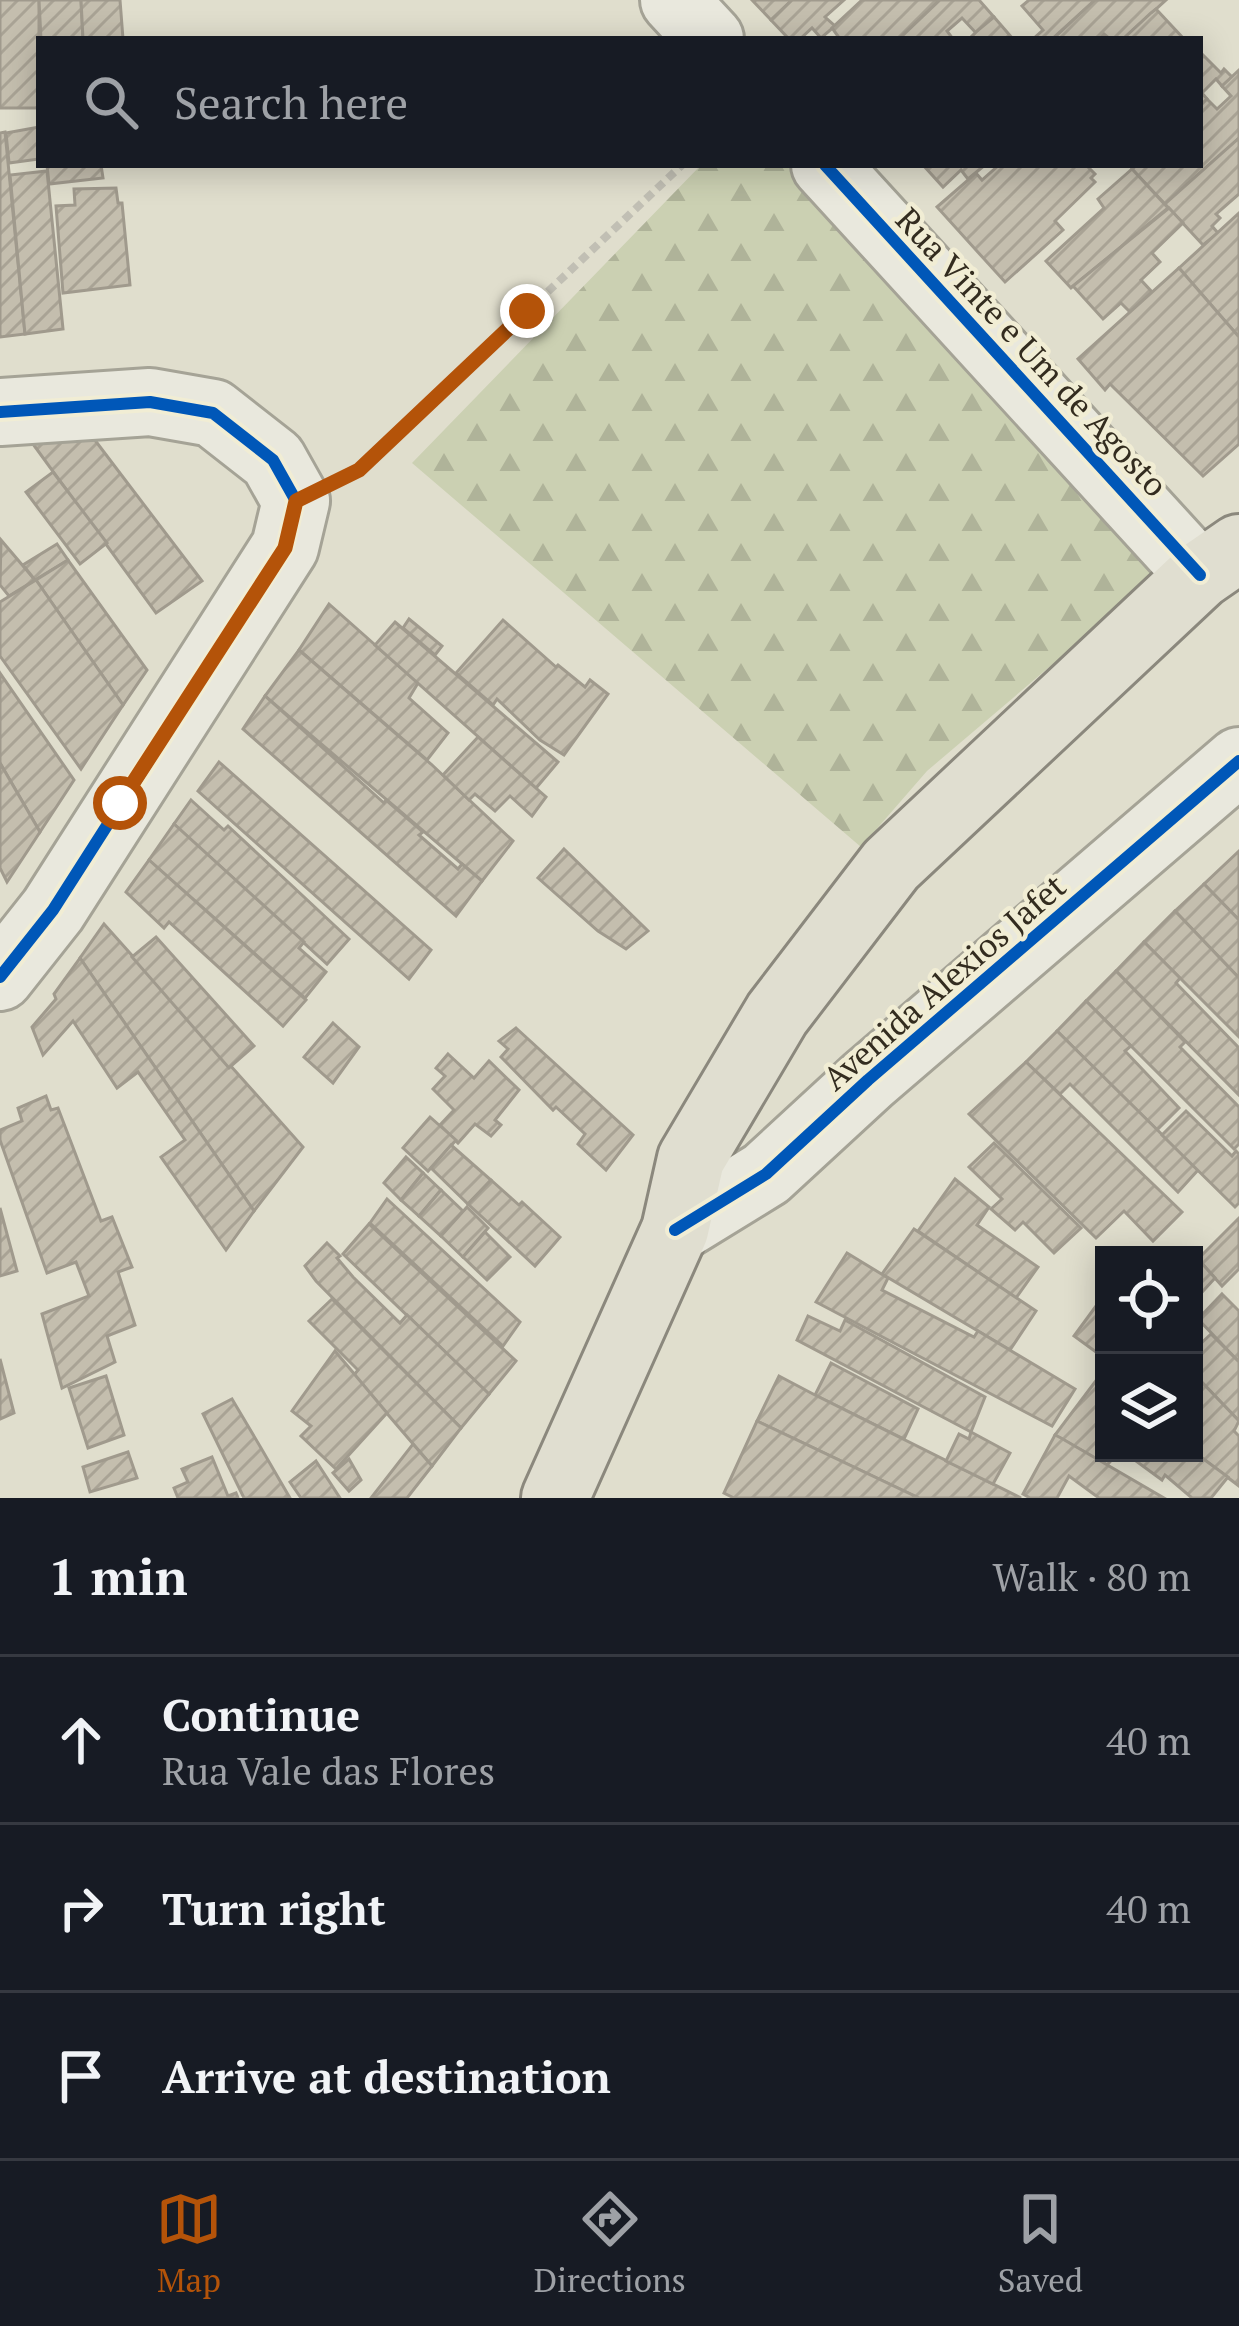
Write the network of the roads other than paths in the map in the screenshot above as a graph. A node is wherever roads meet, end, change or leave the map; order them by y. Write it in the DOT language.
graph roads {
  1 [pos="674,0"];
  2 [pos="707,36"];
  3 [pos="828,168"];
  4 [pos="0,412"];
  5 [pos="1220,561"];
  6 [pos="1239,761"];
  7 [pos="0,977"];
  8 [pos="675,1230"];
  9 [pos="563,1478"];
  10 [pos="515,1498"];
  1 -- 2 [label="street"];
  3 -- 5 [label="street, Rua Vinte e Um de Agosto"];
  4 -- 7 [label="street"];
  5 -- 8 [label="main road"];
  6 -- 8 [label="street, Avenida Alexios Jafet"];
  8 -- 9 [label="main road"];
  9 -- 10 [label="street"];
}
